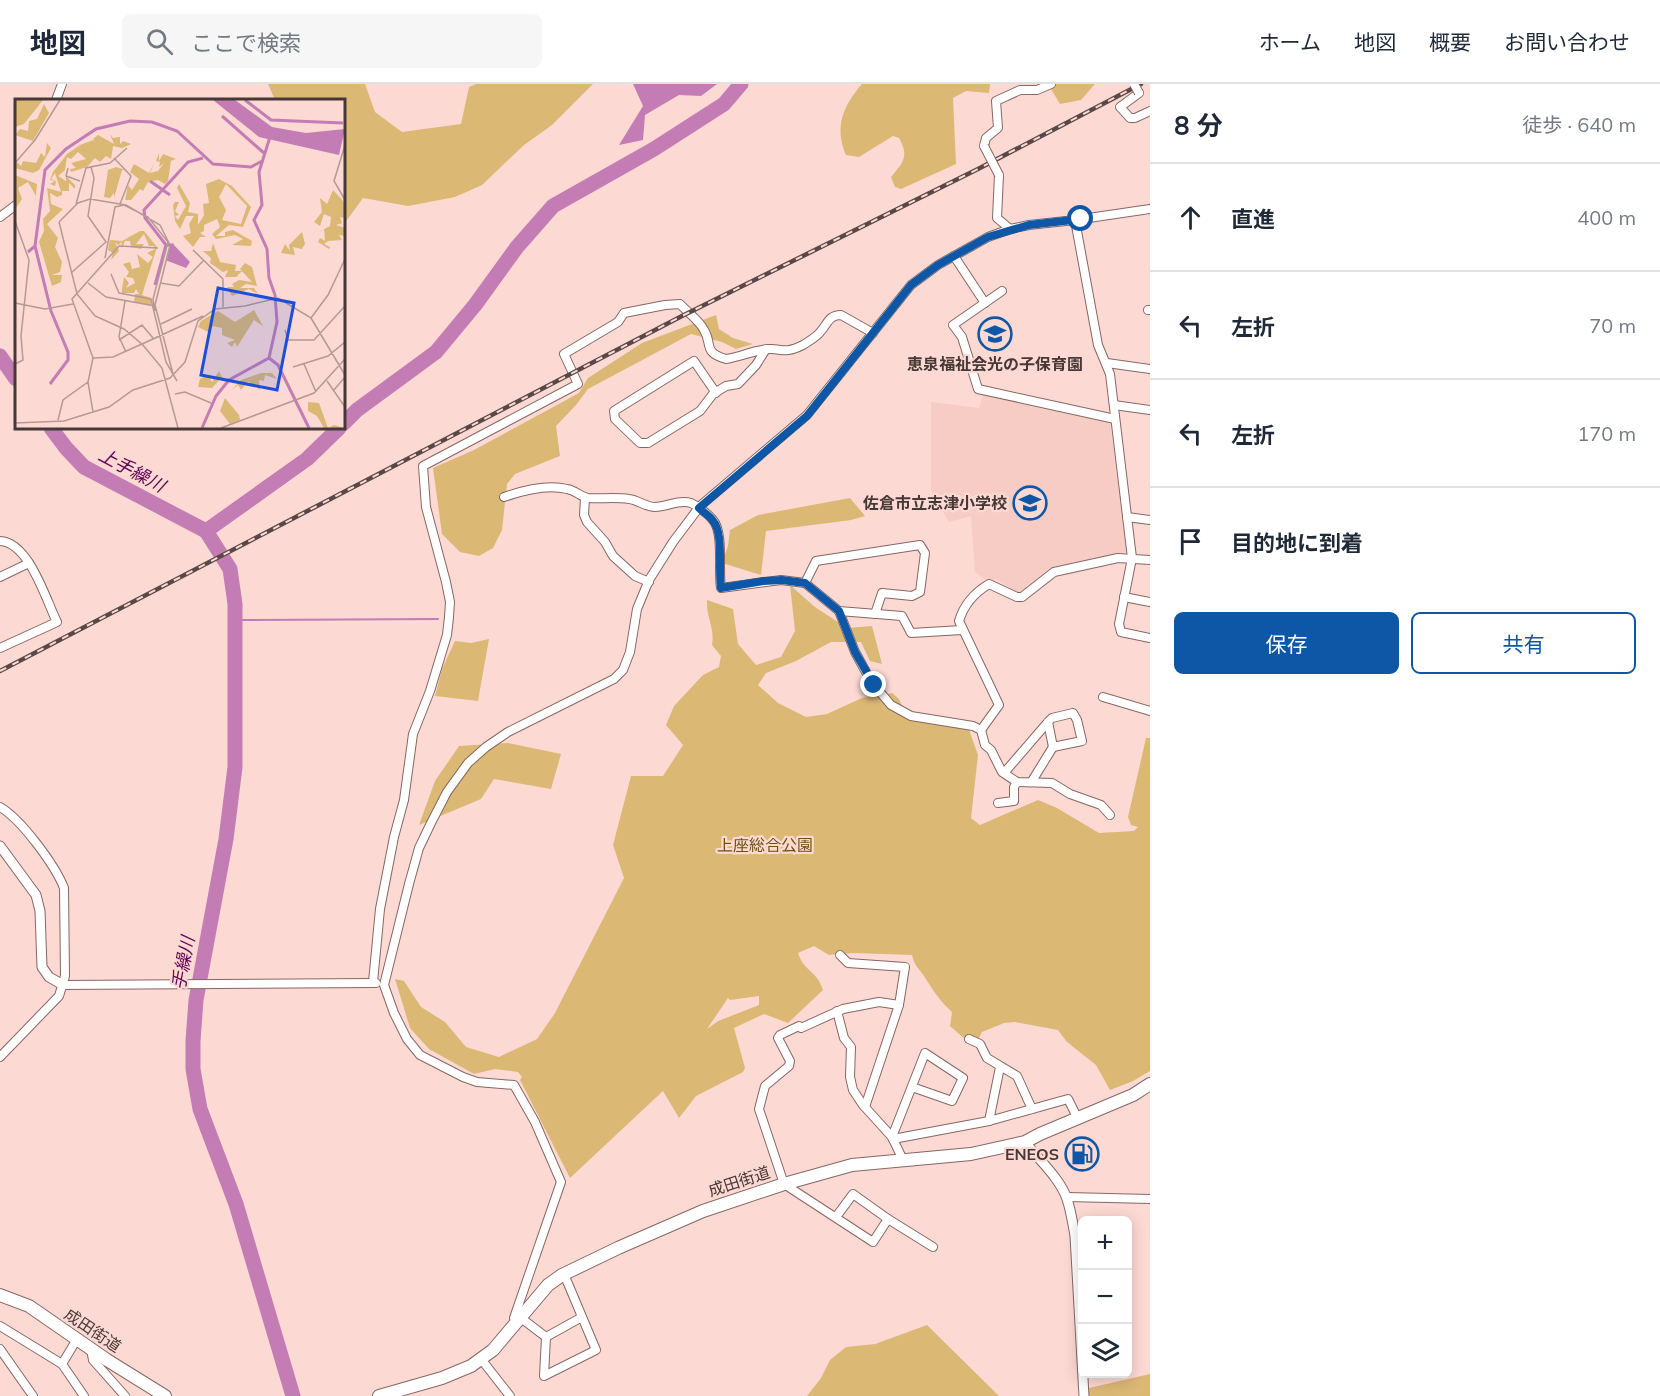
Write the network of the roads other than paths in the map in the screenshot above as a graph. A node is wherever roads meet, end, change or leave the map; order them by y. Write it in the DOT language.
graph roads {
  1 [pos="62,84"];
  2 [pos="1051,84"];
  3 [pos="1134,84"];
  4 [pos="56,99"];
  5 [pos="1150,111"];
  6 [pos="15,206"];
  7 [pos="1150,209"];
  8 [pos="0,217"];
  9 [pos="1075,220"];
  10 [pos="1010,229"];
  11 [pos="954,256"];
  12 [pos="1002,291"];
  13 [pos="984,303"];
  14 [pos="873,333"];
  15 [pos="766,349"];
  16 [pos="1107,363"];
  17 [pos="1150,369"];
  18 [pos="716,393"];
  19 [pos="1113,405"];
  20 [pos="1150,410"];
  21 [pos="1115,419"];
  22 [pos="504,497"];
  23 [pos="585,498"];
  24 [pos="699,508"];
  25 [pos="1127,517"];
  26 [pos="1150,520"];
  27 [pos="0,541"];
  28 [pos="1132,558"];
  29 [pos="1150,560"];
  30 [pos="29,563"];
  31 [pos="0,577"];
  32 [pos="649,582"];
  33 [pos="805,583"];
  34 [pos="1124,597"];
  35 [pos="1150,602"];
  36 [pos="839,611"];
  37 [pos="875,614"];
  38 [pos="962,630"];
  39 [pos="1150,638"];
  40 [pos="0,648"];
  41 [pos="1103,697"];
  42 [pos="1150,711"];
  43 [pos="1048,722"];
  44 [pos="981,730"];
  45 [pos="1053,747"];
  46 [pos="1004,773"];
  47 [pos="1032,781"];
  48 [pos="1017,782"];
  49 [pos="999,803"];
  50 [pos="0,807"];
  51 [pos="1110,815"];
  52 [pos="0,846"];
  53 [pos="840,955"];
  54 [pos="373,982"];
  55 [pos="63,985"];
  56 [pos="384,985"];
  57 [pos="899,1005"];
  58 [pos="837,1011"];
  59 [pos="969,1039"];
  60 [pos="0,1057"];
  61 [pos="1000,1067"];
  62 [pos="1150,1083"];
  63 [pos="912,1086"];
  64 [pos="865,1107"];
  65 [pos="1032,1109"];
  66 [pos="1078,1119"];
  67 [pos="989,1121"];
  68 [pos="893,1138"];
  69 [pos="1025,1142"];
  70 [pos="903,1160"];
  71 [pos="784,1184"];
  72 [pos="1066,1197"];
  73 [pos="1150,1199"];
  74 [pos="836,1217"];
  75 [pos="888,1219"];
  76 [pos="933,1247"];
  77 [pos="564,1274"];
  78 [pos="0,1295"];
  79 [pos="582,1317"];
  80 [pos="520,1320"];
  81 [pos="0,1326"];
  82 [pos="546,1337"];
  83 [pos="77,1340"];
  84 [pos="0,1348"];
  85 [pos="91,1349"];
  86 [pos="481,1359"];
  87 [pos="62,1364"];
  88 [pos="33,1396"];
  89 [pos="84,1396"];
  90 [pos="125,1396"];
  91 [pos="165,1396"];
  92 [pos="379,1396"];
  93 [pos="510,1396"];
  94 [pos="1084,1396"];
  1 -- 4 [label="street"];
  2 -- 10 [label="street, bridge"];
  3 -- 5 [label="street, bridge"];
  6 -- 8 [label="street"];
  7 -- 9 [label="street"];
  9 -- 10 [label="street"];
  9 -- 16 [label="street"];
  10 -- 11 [label="street"];
  11 -- 13 [label="street"];
  11 -- 14 [label="street"];
  12 -- 13 [label="street"];
  13 -- 21 [label="street"];
  14 -- 15 [label="street"];
  14 -- 24 [label="street"];
  15 -- 18 [label="street"];
  15 -- 54 [label="street"];
  16 -- 17 [label="street"];
  16 -- 19 [label="street"];
  18 -- 18 [label="street"];
  19 -- 20 [label="street"];
  19 -- 21 [label="street"];
  21 -- 25 [label="street"];
  22 -- 23 [label="street"];
  23 -- 24 [label="street"];
  23 -- 32 [label="street"];
  24 -- 32 [label="street"];
  24 -- 33 [label="street"];
  25 -- 26 [label="street"];
  25 -- 28 [label="street"];
  27 -- 30 [label="street"];
  28 -- 29 [label="street"];
  28 -- 34 [label="street"];
  28 -- 38 [label="street"];
  30 -- 31 [label="street"];
  30 -- 40 [label="street"];
  32 -- 56 [label="street"];
  33 -- 36 [label="street"];
  33 -- 37 [label="street"];
  34 -- 35 [label="street"];
  34 -- 39 [label="street"];
  36 -- 37 [label="street"];
  36 -- 44 [label="street"];
  37 -- 38 [label="street"];
  38 -- 44 [label="street"];
  41 -- 42 [label="street"];
  43 -- 45 [label="street"];
  43 -- 45 [label="street"];
  43 -- 46 [label="street"];
  44 -- 46 [label="street"];
  45 -- 47 [label="street"];
  46 -- 48 [label="street"];
  47 -- 48 [label="street"];
  47 -- 51 [label="street"];
  48 -- 49 [label="street"];
  50 -- 55 [label="street"];
  52 -- 55 [label="street"];
  53 -- 57 [label="street"];
  54 -- 55 [label="street"];
  54 -- 56 [label="street"];
  55 -- 60 [label="street"];
  56 -- 80 [label="street"];
  57 -- 58 [label="street"];
  57 -- 64 [label="street"];
  58 -- 64 [label="street"];
  58 -- 71 [label="street"];
  59 -- 61 [label="street"];
  61 -- 65 [label="street"];
  61 -- 67 [label="street"];
  62 -- 66 [label="highway, 成田街道"];
  63 -- 63 [label="street"];
  63 -- 68 [label="street"];
  64 -- 68 [label="street"];
  65 -- 66 [label="street"];
  65 -- 67 [label="street"];
  66 -- 69 [label="highway, 成田街道"];
  67 -- 68 [label="street"];
  68 -- 70 [label="street"];
  69 -- 70 [label="highway, 成田街道"];
  69 -- 72 [label="street"];
  70 -- 71 [label="highway, 成田街道"];
  71 -- 74 [label="street"];
  71 -- 77 [label="highway, 成田街道"];
  72 -- 73 [label="street"];
  72 -- 94 [label="street"];
  74 -- 75 [label="street"];
  74 -- 75 [label="street"];
  75 -- 76 [label="street"];
  77 -- 79 [label="street"];
  77 -- 80 [label="highway, 成田街道"];
  78 -- 83 [label="highway, 成田街道"];
  79 -- 82 [label="street"];
  79 -- 82 [label="street"];
  80 -- 82 [label="street"];
  80 -- 86 [label="highway, 成田街道"];
  81 -- 87 [label="street"];
  83 -- 85 [label="highway, 成田街道"];
  83 -- 87 [label="street"];
  84 -- 88 [label="street"];
  85 -- 90 [label="street"];
  85 -- 91 [label="highway, 成田街道"];
  86 -- 92 [label="highway, 成田街道"];
  86 -- 93 [label="street"];
  87 -- 89 [label="street"];
}
